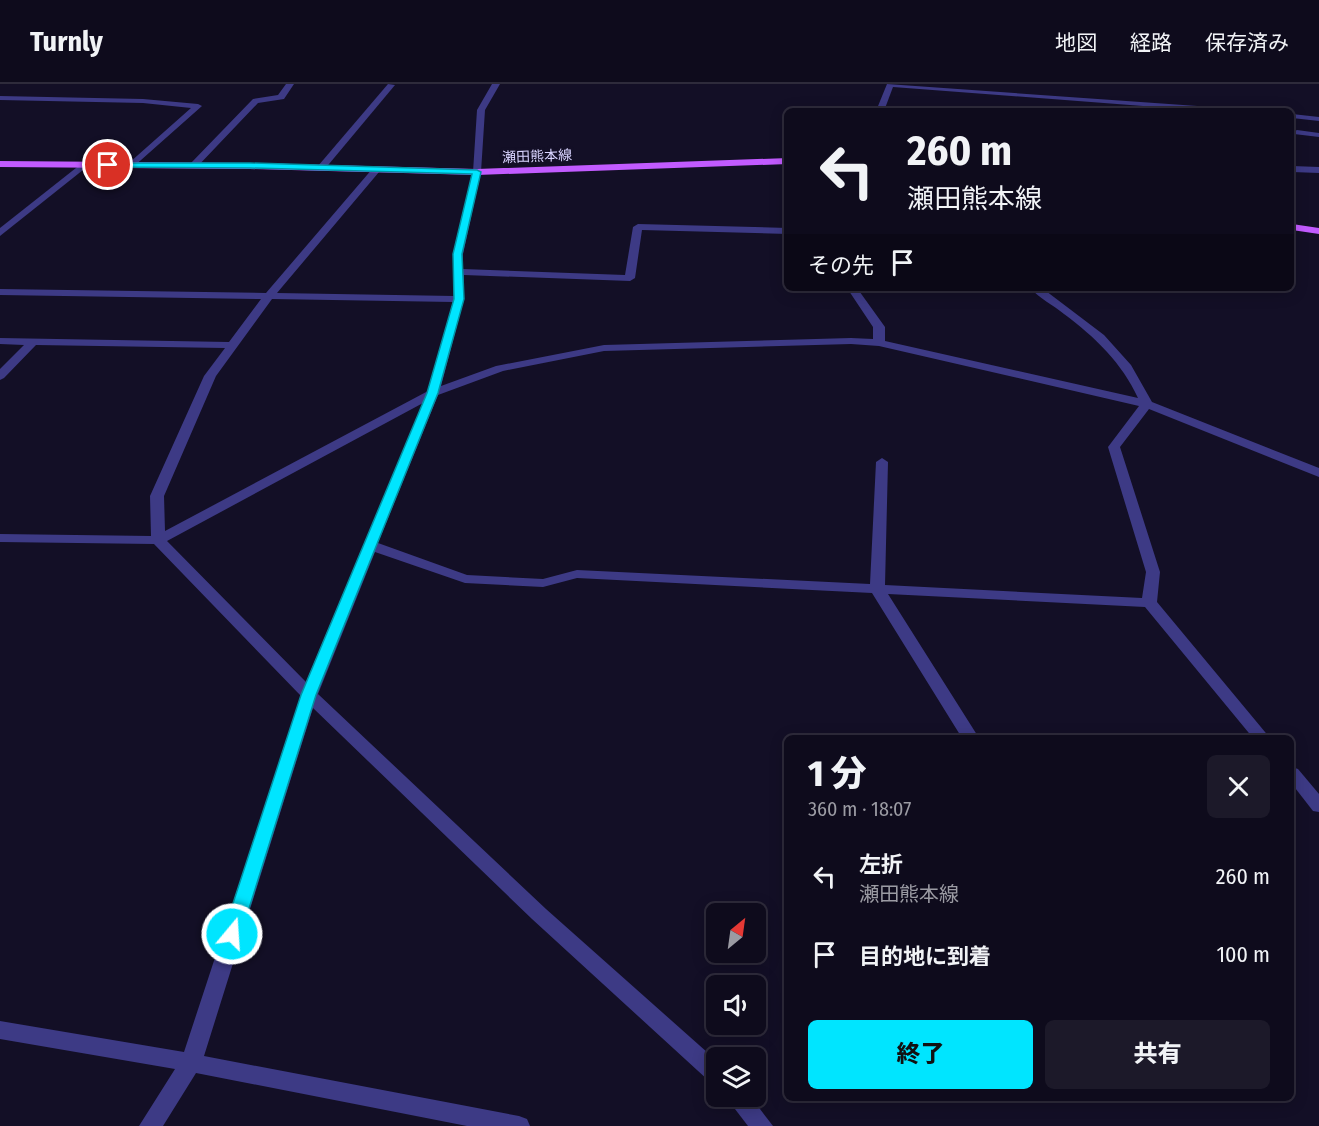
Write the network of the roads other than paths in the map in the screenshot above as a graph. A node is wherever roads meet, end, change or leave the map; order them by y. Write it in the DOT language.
graph roads {
  1 [pos="290,84"];
  2 [pos="496,84"];
  3 [pos="891,84"];
  4 [pos="391,85"];
  5 [pos="0,98"];
  6 [pos="881,108"];
  7 [pos="1201,108"];
  8 [pos="1294,116"];
  9 [pos="1319,119"];
  10 [pos="1297,132"];
  11 [pos="1319,135"];
  12 [pos="784,160"];
  13 [pos="0,164"];
  14 [pos="132,165"];
  15 [pos="84,166"];
  16 [pos="193,166"];
  17 [pos="321,168"];
  18 [pos="1294,169"];
  19 [pos="376,170"];
  20 [pos="1319,170"];
  21 [pos="477,172"];
  22 [pos="1294,227"];
  23 [pos="784,231"];
  24 [pos="1319,231"];
  25 [pos="0,233"];
  26 [pos="458,272"];
  27 [pos="854,291"];
  28 [pos="1039,291"];
  29 [pos="0,292"];
  30 [pos="267,298"];
  31 [pos="459,299"];
  32 [pos="0,341"];
  33 [pos="34,341"];
  34 [pos="879,343"];
  35 [pos="234,345"];
  36 [pos="0,376"];
  37 [pos="433,393"];
  38 [pos="1147,404"];
  39 [pos="882,462"];
  40 [pos="1319,473"];
  41 [pos="0,538"];
  42 [pos="158,540"];
  43 [pos="370,545"];
  44 [pos="877,589"];
  45 [pos="1149,603"];
  46 [pos="309,695"];
  47 [pos="969,735"];
  48 [pos="1259,735"];
  49 [pos="1294,775"];
  50 [pos="1319,806"];
  51 [pos="0,1030"];
  52 [pos="191,1063"];
  53 [pos="706,1064"];
  54 [pos="746,1107"];
  55 [pos="150,1126"];
  56 [pos="519,1126"];
  57 [pos="762,1126"];
  1 -- 16 [label="street"];
  2 -- 21 [label="street"];
  3 -- 6 [label="street"];
  3 -- 7 [label="street"];
  4 -- 17 [label="street"];
  5 -- 14 [label="street"];
  8 -- 9 [label="street"];
  10 -- 11 [label="street"];
  12 -- 21 [label="main road, 瀬田熊本線"];
  13 -- 15 [label="main road, 瀬田熊本線"];
  14 -- 15 [label="main road, 瀬田熊本線"];
  14 -- 16 [label="main road, 瀬田熊本線"];
  15 -- 25 [label="street"];
  16 -- 17 [label="main road, 瀬田熊本線"];
  17 -- 19 [label="main road, 瀬田熊本線"];
  18 -- 20 [label="street"];
  19 -- 21 [label="main road, 瀬田熊本線"];
  19 -- 30 [label="street"];
  21 -- 26 [label="street"];
  22 -- 24 [label="main road"];
  23 -- 26 [label="street"];
  26 -- 31 [label="street"];
  27 -- 34 [label="street"];
  28 -- 38 [label="street"];
  29 -- 30 [label="street"];
  30 -- 31 [label="street"];
  30 -- 35 [label="street"];
  31 -- 37 [label="street"];
  32 -- 33 [label="street"];
  33 -- 35 [label="street"];
  33 -- 36 [label="street"];
  34 -- 37 [label="street"];
  34 -- 38 [label="street"];
  35 -- 42 [label="street"];
  37 -- 42 [label="street"];
  37 -- 43 [label="street"];
  38 -- 40 [label="street"];
  38 -- 45 [label="street"];
  39 -- 44 [label="street"];
  41 -- 42 [label="street"];
  42 -- 46 [label="street"];
  43 -- 44 [label="street"];
  43 -- 46 [label="street"];
  44 -- 45 [label="street"];
  44 -- 47 [label="street"];
  45 -- 48 [label="street"];
  46 -- 52 [label="street"];
  46 -- 53 [label="street"];
  49 -- 50 [label="street"];
  51 -- 52 [label="street"];
  52 -- 55 [label="street"];
  52 -- 56 [label="street"];
  54 -- 57 [label="street"];
}
